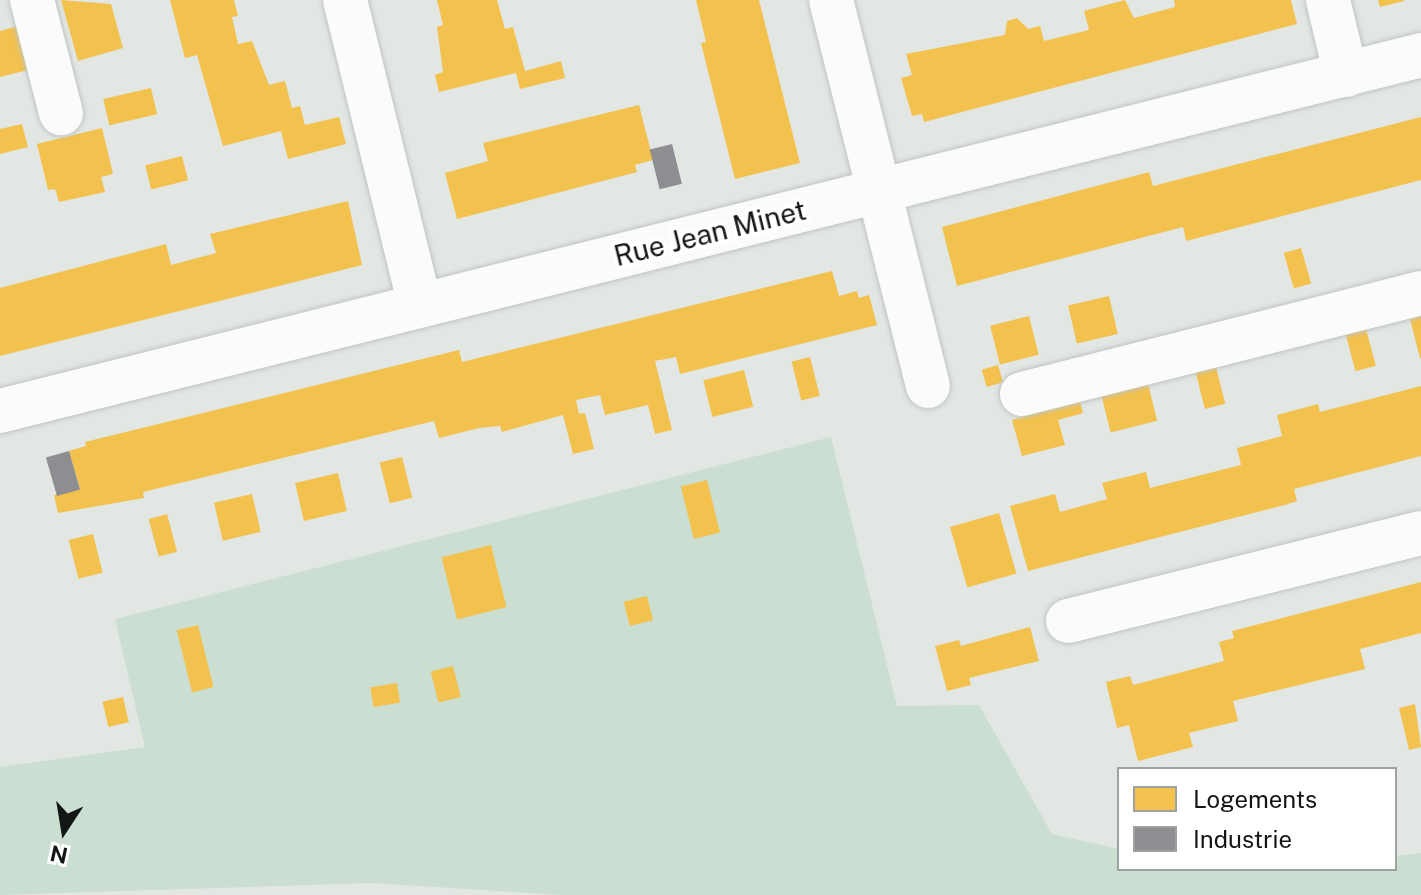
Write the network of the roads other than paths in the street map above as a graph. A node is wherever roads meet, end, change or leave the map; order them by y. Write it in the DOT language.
graph roads {
  1 [pos="32,0"];
  2 [pos="345,0"];
  3 [pos="831,0"];
  4 [pos="1328,0"];
  5 [pos="1421,55"];
  6 [pos="1346,75"];
  7 [pos="61,113"];
  8 [pos="879,191"];
  9 [pos="1421,293"];
  10 [pos="420,305"];
  11 [pos="928,386"];
  12 [pos="1022,394"];
  13 [pos="0,411"];
  14 [pos="1421,533"];
  15 [pos="1068,621"];
  1 -- 7 [label="street"];
  2 -- 10 [label="street"];
  3 -- 8 [label="street"];
  4 -- 6 [label="street"];
  5 -- 6 [label="street, Rue Jean Minet"];
  6 -- 8 [label="street, Rue Jean Minet"];
  8 -- 10 [label="street, Rue Jean Minet"];
  8 -- 11 [label="street"];
  9 -- 12 [label="street"];
  10 -- 13 [label="street, Rue Jean Minet"];
  14 -- 15 [label="street"];
}
